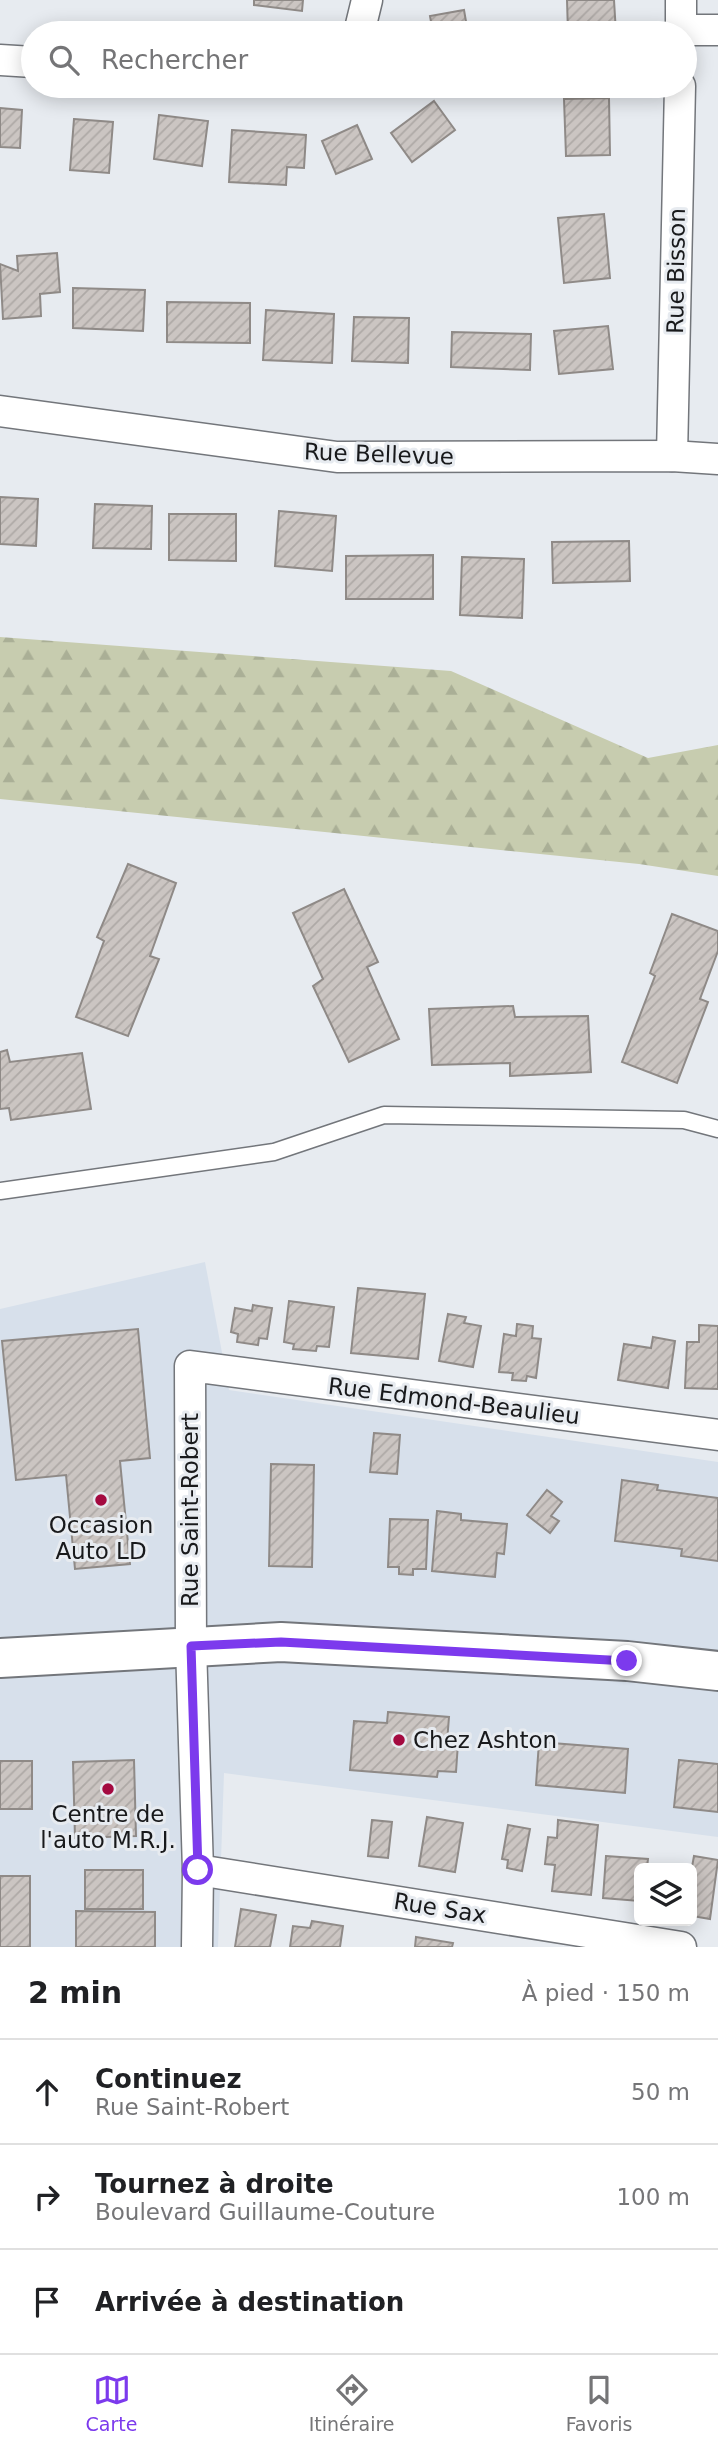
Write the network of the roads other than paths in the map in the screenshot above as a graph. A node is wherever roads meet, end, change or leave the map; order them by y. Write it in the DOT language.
graph roads {
  1 [pos="367,0"];
  2 [pos="681,0"];
  3 [pos="362,21"];
  4 [pos="681,21"];
  5 [pos="718,30"];
  6 [pos="697,31"];
  7 [pos="0,60"];
  8 [pos="21,61"];
  9 [pos="680,98"];
  10 [pos="0,411"];
  11 [pos="672,457"];
  12 [pos="718,459"];
  13 [pos="718,1129"];
  14 [pos="0,1191"];
  15 [pos="190,1366"];
  16 [pos="718,1435"];
  17 [pos="191,1646"];
  18 [pos="0,1658"];
  19 [pos="718,1671"];
  20 [pos="198,1870"];
  21 [pos="197,1947"];
  22 [pos="681,1947"];
  1 -- 3 [label="street"];
  2 -- 4 [label="street"];
  5 -- 6 [label="street"];
  7 -- 8 [label="street"];
  9 -- 11 [label="street, Rue Bisson"];
  10 -- 11 [label="street, Rue Bellevue"];
  11 -- 12 [label="street, Rue Bellevue"];
  13 -- 14 [label="lane"];
  15 -- 16 [label="street, Rue Edmond-Beaulieu"];
  15 -- 17 [label="street, Rue Saint-Robert"];
  17 -- 18 [label="main road"];
  17 -- 19 [label="main road"];
  17 -- 20 [label="street, Rue Saint-Robert"];
  20 -- 21 [label="street, Rue Saint-Robert"];
  20 -- 22 [label="street, Rue Sax"];
}
